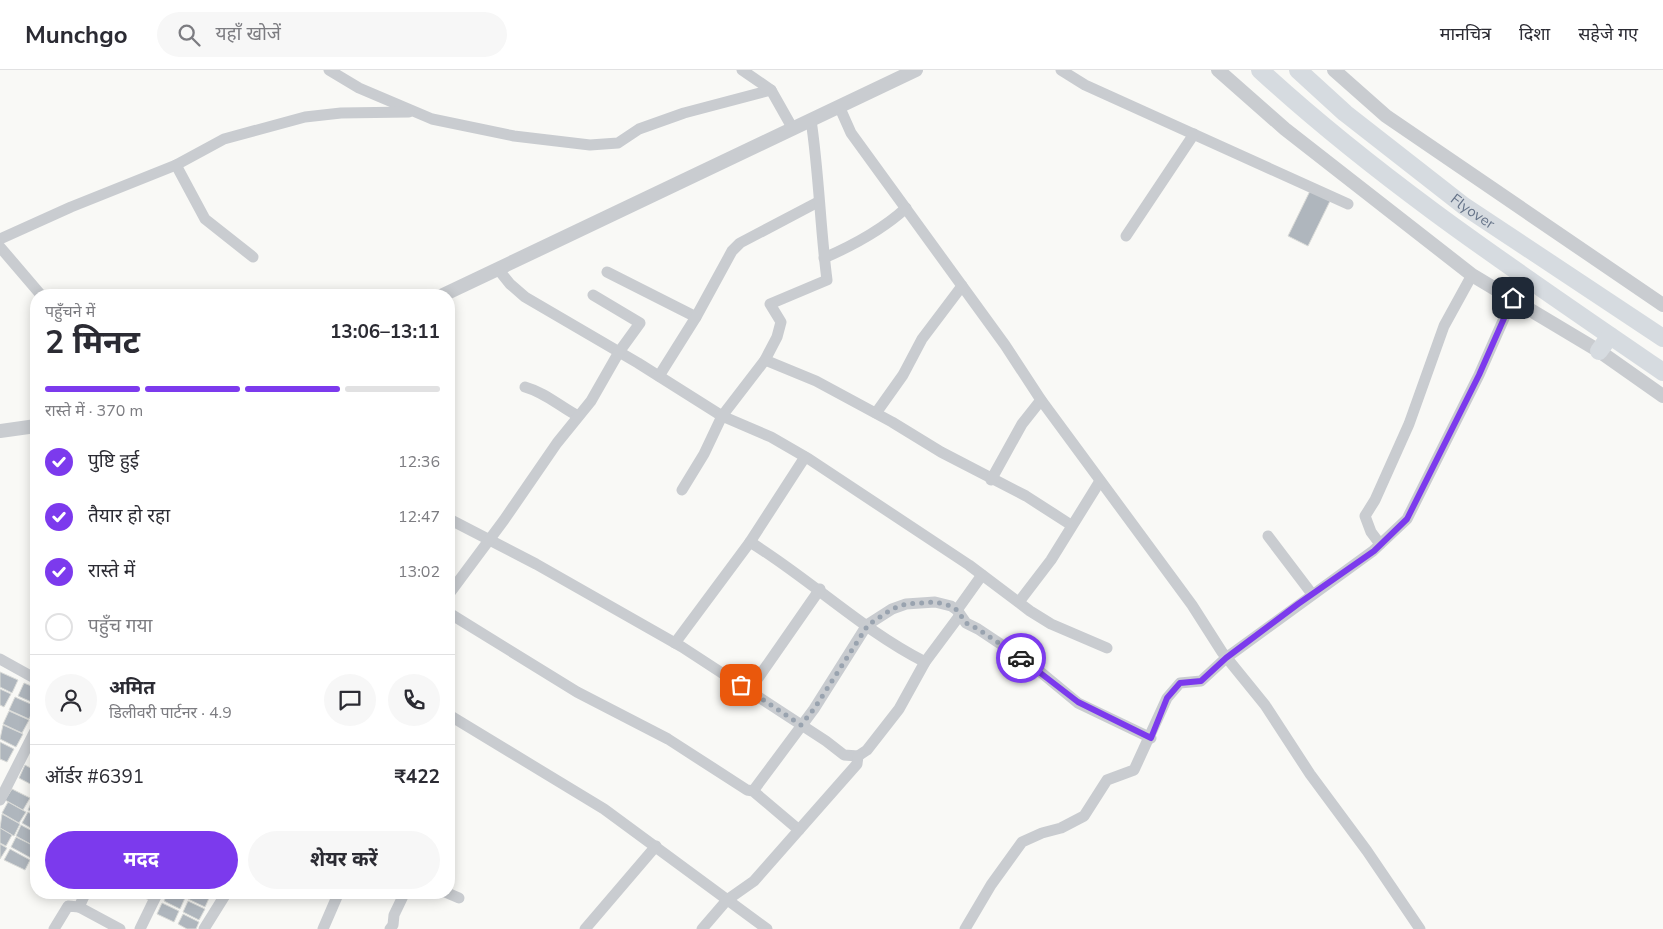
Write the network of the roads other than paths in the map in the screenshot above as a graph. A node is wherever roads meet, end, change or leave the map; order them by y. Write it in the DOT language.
graph roads {
  1 [pos="329,70"];
  2 [pos="742,70"];
  3 [pos="916,70"];
  4 [pos="1060,70"];
  5 [pos="1218,70"];
  6 [pos="1260,70"];
  7 [pos="1298,70"];
  8 [pos="1334,70"];
  9 [pos="771,90"];
  10 [pos="839,106"];
  11 [pos="416,112"];
  12 [pos="811,120"];
  13 [pos="793,128"];
  14 [pos="1194,134"];
  15 [pos="176,165"];
  16 [pos="818,202"];
  17 [pos="1348,204"];
  18 [pos="906,208"];
  19 [pos="1126,236"];
  20 [pos="0,239"];
  21 [pos="0,247"];
  22 [pos="253,257"];
  23 [pos="824,258"];
  24 [pos="498,269"];
  25 [pos="607,272"];
  26 [pos="1472,275"];
  27 [pos="962,286"];
  28 [pos="37,289"];
  29 [pos="455,289"];
  30 [pos="593,295"];
  31 [pos="1513,298"];
  32 [pos="1663,305"];
  33 [pos="696,317"];
  34 [pos="1662,335"];
  35 [pos="1610,336"];
  36 [pos="1599,351"];
  37 [pos="619,352"];
  38 [pos="765,360"];
  39 [pos="1663,372"];
  40 [pos="659,376"];
  41 [pos="525,387"];
  42 [pos="1663,396"];
  43 [pos="1041,400"];
  44 [pos="876,413"];
  45 [pos="578,416"];
  46 [pos="722,416"];
  47 [pos="30,427"];
  48 [pos="0,431"];
  49 [pos="805,457"];
  50 [pos="991,480"];
  51 [pos="1100,481"];
  52 [pos="682,490"];
  53 [pos="455,522"];
  54 [pos="1071,526"];
  55 [pos="1268,536"];
  56 [pos="488,540"];
  57 [pos="750,542"];
  58 [pos="1380,544"];
  59 [pos="982,575"];
  60 [pos="455,586"];
  61 [pos="820,589"];
  62 [pos="1312,594"];
  63 [pos="1019,602"];
  64 [pos="958,613"];
  65 [pos="455,617"];
  66 [pos="868,625"];
  67 [pos="675,643"];
  68 [pos="1107,648"];
  69 [pos="1226,658"];
  70 [pos="0,659"];
  71 [pos="925,662"];
  72 [pos="30,676"];
  73 [pos="749,691"];
  74 [pos="455,719"];
  75 [pos="801,725"];
  76 [pos="1151,738"];
  77 [pos="30,742"];
  78 [pos="858,756"];
  79 [pos="753,791"];
  80 [pos="0,800"];
  81 [pos="799,830"];
  82 [pos="656,846"];
  83 [pos="455,896"];
  84 [pos="459,898"];
  85 [pos="83,899"];
  86 [pos="155,899"];
  87 [pos="223,899"];
  88 [pos="335,899"];
  89 [pos="402,899"];
  90 [pos="727,900"];
  91 [pos="79,908"];
  92 [pos="54,929"];
  93 [pos="120,929"];
  94 [pos="140,929"];
  95 [pos="204,929"];
  96 [pos="323,929"];
  97 [pos="390,929"];
  98 [pos="585,929"];
  99 [pos="702,929"];
  100 [pos="767,929"];
  101 [pos="965,929"];
  102 [pos="1420,929"];
  1 -- 11 [label="street"];
  2 -- 9 [label="street"];
  3 -- 10 [label="street"];
  4 -- 14 [label="street"];
  5 -- 26 [label="street"];
  6 -- 35 [label="highway, Flyover"];
  7 -- 34 [label="highway, Flyover"];
  8 -- 32 [label="street"];
  9 -- 11 [label="street"];
  9 -- 13 [label="street"];
  10 -- 12 [label="street"];
  10 -- 18 [label="street"];
  11 -- 15 [label="street"];
  12 -- 13 [label="street"];
  12 -- 16 [label="street"];
  13 -- 24 [label="street"];
  14 -- 17 [label="street"];
  14 -- 19 [label="street"];
  15 -- 20 [label="street"];
  15 -- 22 [label="street"];
  16 -- 23 [label="street"];
  16 -- 33 [label="street"];
  18 -- 23 [label="street"];
  18 -- 27 [label="street"];
  21 -- 28 [label="street"];
  23 -- 38 [label="street"];
  24 -- 29 [label="street"];
  24 -- 37 [label="street"];
  25 -- 33 [label="street"];
  26 -- 31 [label="street"];
  26 -- 58 [label="street"];
  27 -- 43 [label="street"];
  27 -- 44 [label="street"];
  30 -- 37 [label="street"];
  31 -- 36 [label="street"];
  31 -- 58 [label="street"];
  33 -- 40 [label="street"];
  35 -- 36 [label="highway"];
  35 -- 39 [label="highway, Flyover"];
  36 -- 42 [label="street"];
  37 -- 40 [label="street"];
  37 -- 45 [label="street"];
  38 -- 44 [label="street"];
  38 -- 46 [label="street"];
  40 -- 46 [label="street"];
  41 -- 45 [label="street"];
  43 -- 50 [label="street"];
  43 -- 51 [label="street"];
  44 -- 50 [label="street"];
  45 -- 56 [label="street"];
  46 -- 49 [label="street"];
  46 -- 52 [label="street"];
  47 -- 48 [label="street"];
  49 -- 57 [label="street"];
  49 -- 59 [label="street"];
  50 -- 54 [label="street"];
  51 -- 54 [label="street"];
  51 -- 69 [label="street"];
  53 -- 56 [label="street"];
  54 -- 63 [label="street"];
  55 -- 62 [label="street"];
  56 -- 60 [label="street"];
  56 -- 67 [label="street"];
  57 -- 61 [label="street"];
  57 -- 67 [label="street"];
  58 -- 62 [label="street"];
  59 -- 63 [label="street"];
  59 -- 64 [label="street"];
  61 -- 66 [label="street"];
  61 -- 73 [label="street"];
  62 -- 69 [label="street"];
  63 -- 68 [label="street"];
  64 -- 66 [label="street"];
  64 -- 71 [label="street"];
  64 -- 76 [label="street"];
  65 -- 79 [label="street"];
  66 -- 71 [label="street"];
  66 -- 75 [label="street"];
  67 -- 73 [label="street"];
  69 -- 76 [label="street"];
  69 -- 102 [label="street"];
  70 -- 72 [label="street"];
  71 -- 78 [label="street"];
  73 -- 75 [label="street"];
  74 -- 82 [label="street"];
  75 -- 78 [label="street"];
  75 -- 79 [label="street"];
  76 -- 101 [label="street"];
  77 -- 80 [label="street"];
  78 -- 81 [label="street"];
  79 -- 81 [label="street"];
  81 -- 90 [label="street"];
  82 -- 90 [label="street"];
  82 -- 98 [label="street"];
  83 -- 84 [label="street"];
  85 -- 91 [label="street"];
  86 -- 94 [label="street"];
  87 -- 95 [label="street"];
  88 -- 96 [label="street"];
  89 -- 97 [label="street"];
  90 -- 99 [label="street"];
  90 -- 100 [label="street"];
  91 -- 92 [label="street"];
  91 -- 93 [label="street"];
}
